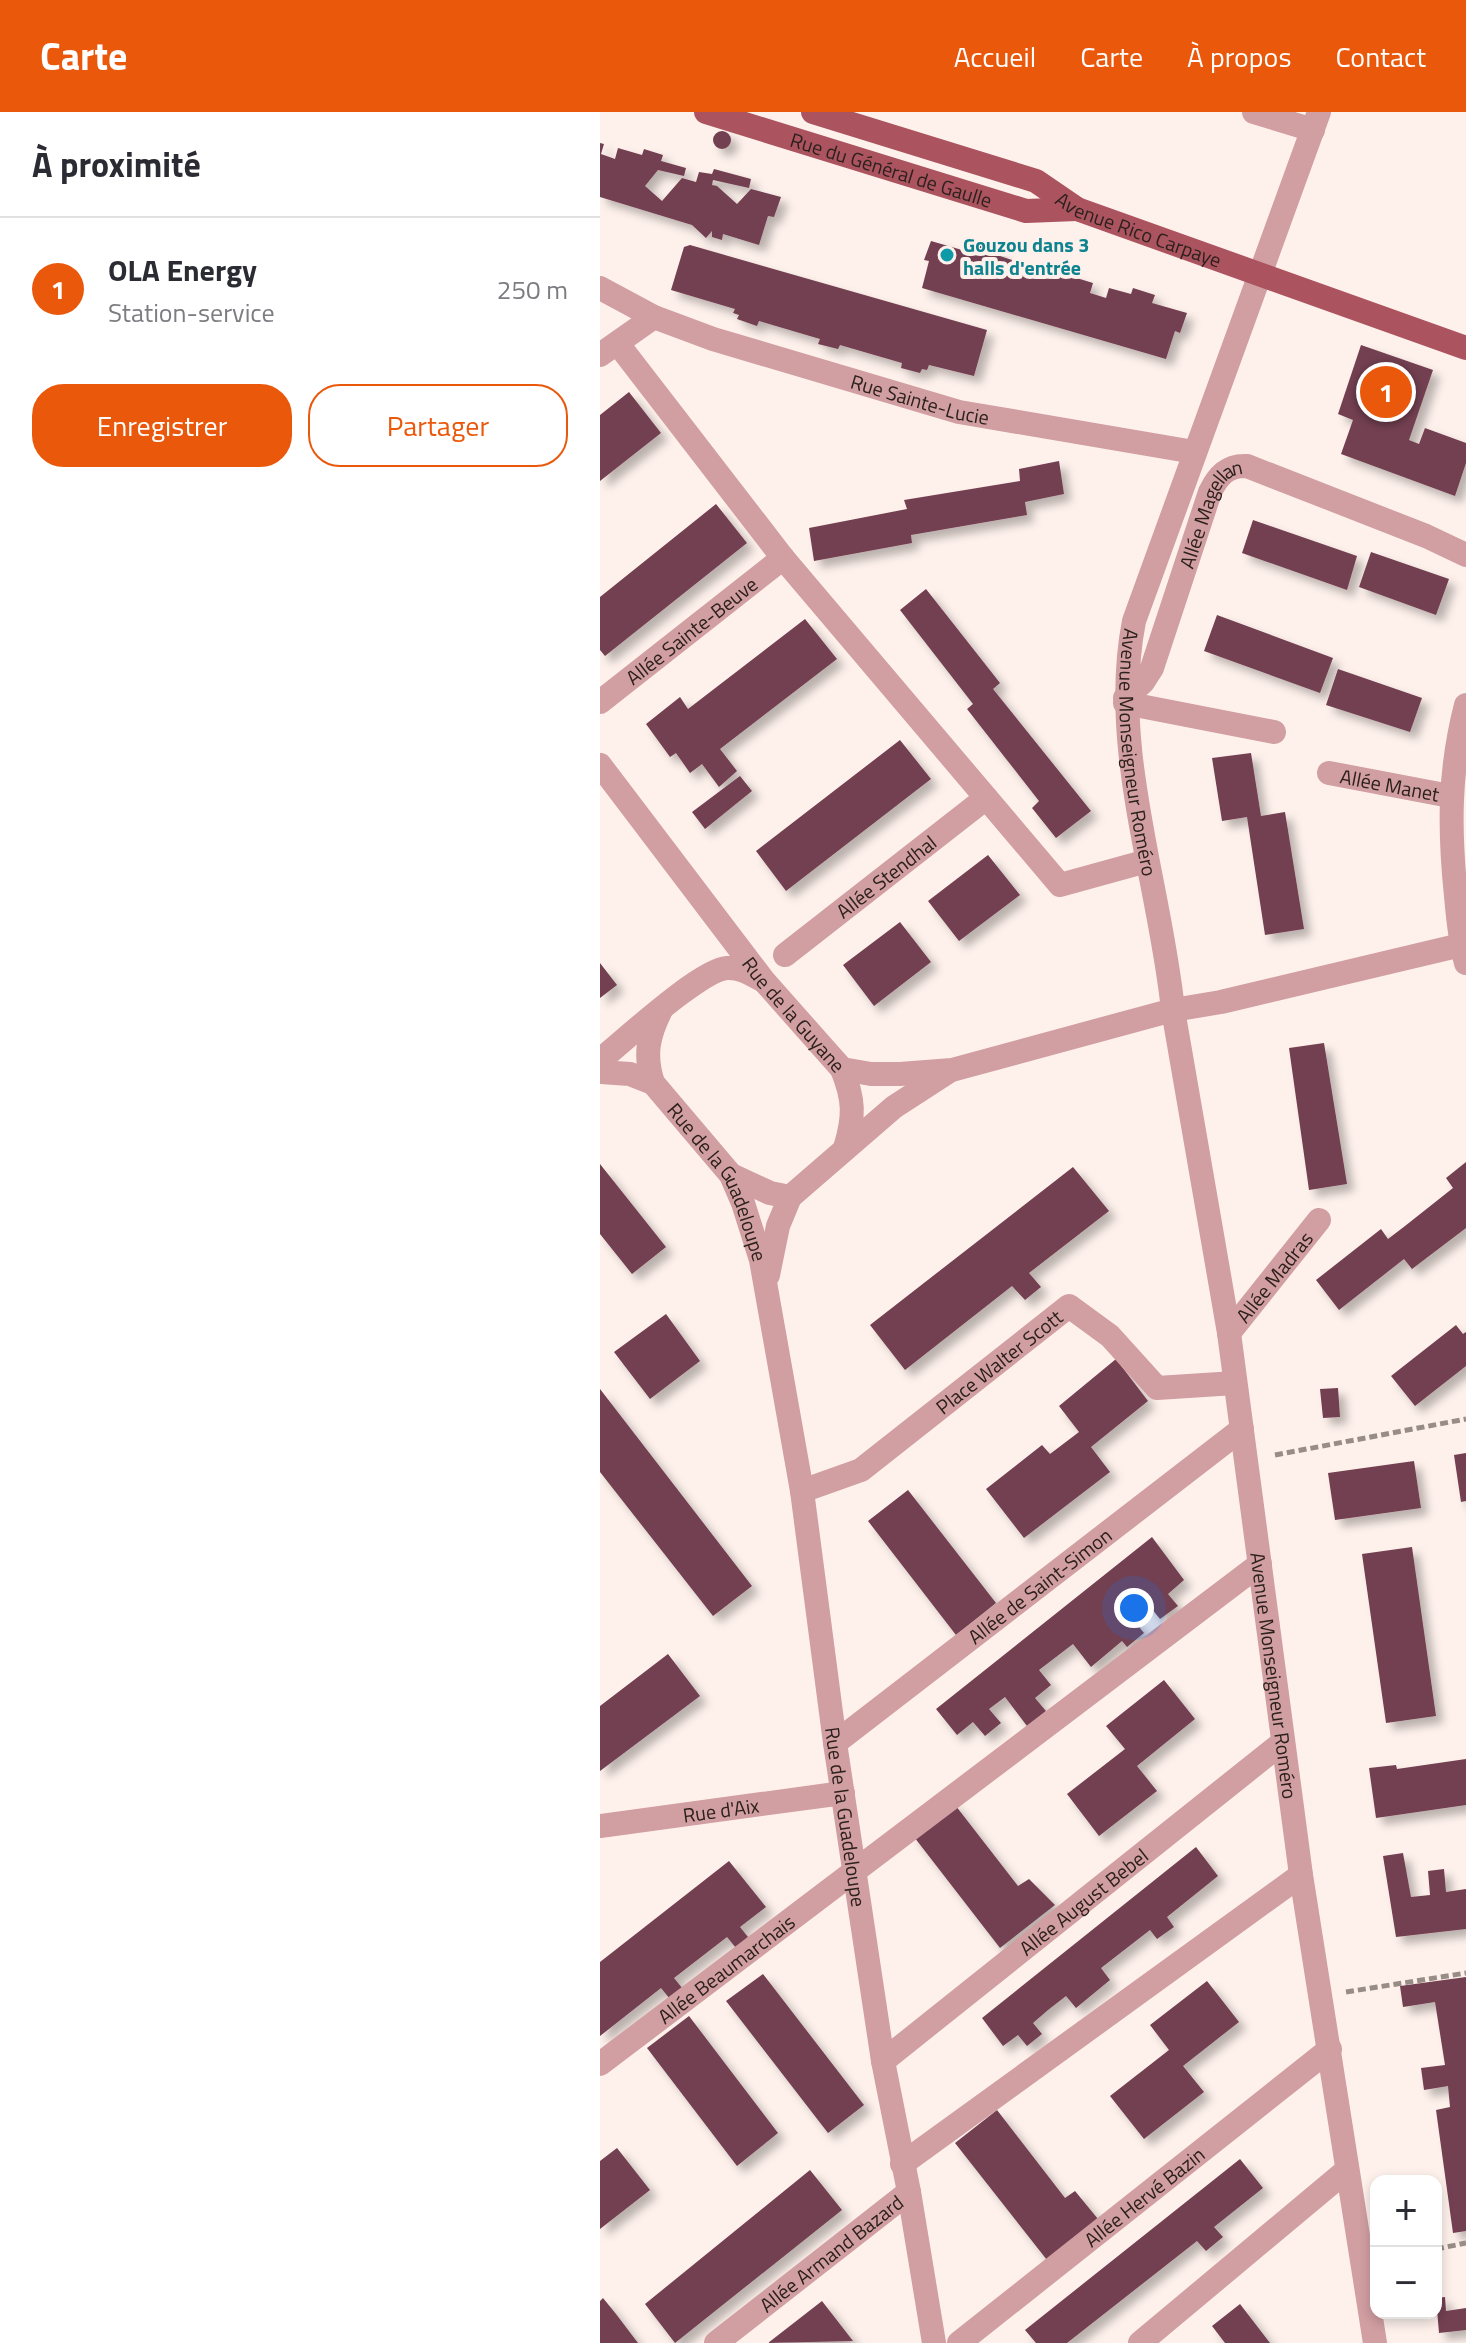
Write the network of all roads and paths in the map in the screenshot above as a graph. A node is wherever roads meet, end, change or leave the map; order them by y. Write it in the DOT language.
graph roads {
  1 [pos="706,112"];
  2 [pos="813,112"];
  3 [pos="1254,112"];
  4 [pos="1316,121"];
  5 [pos="1077,209"];
  6 [pos="1261,274"];
  7 [pos="600,288"];
  8 [pos="654,317"];
  9 [pos="1466,348"];
  10 [pos="609,350"];
  11 [pos="1194,452"];
  12 [pos="1466,555"];
  13 [pos="783,558"];
  14 [pos="1125,701"];
  15 [pos="600,702"];
  16 [pos="1466,705"];
  17 [pos="1274,732"];
  18 [pos="600,765"];
  19 [pos="1329,773"];
  20 [pos="1450,796"];
  21 [pos="986,798"];
  22 [pos="1147,861"];
  23 [pos="1463,954"];
  24 [pos="785,955"];
  25 [pos="764,981"];
  26 [pos="661,1010"];
  27 [pos="1173,1010"];
  28 [pos="600,1060"];
  29 [pos="842,1069"];
  30 [pos="952,1070"];
  31 [pos="600,1072"];
  32 [pos="653,1083"];
  33 [pos="845,1148"];
  34 [pos="731,1175"];
  35 [pos="790,1197"];
  36 [pos="1319,1220"];
  37 [pos="766,1289"];
  38 [pos="1229,1333"];
  39 [pos="1235,1383"];
  40 [pos="1466,1419"];
  41 [pos="1242,1429"];
  42 [pos="1246,1461"];
  43 [pos="802,1491"];
  44 [pos="1260,1564"];
  45 [pos="1283,1742"];
  46 [pos="835,1743"];
  47 [pos="843,1793"];
  48 [pos="600,1826"];
  49 [pos="854,1873"];
  50 [pos="1301,1875"];
  51 [pos="1466,1973"];
  52 [pos="1322,1996"];
  53 [pos="1330,2049"];
  54 [pos="883,2061"];
  55 [pos="600,2064"];
  56 [pos="902,2164"];
  57 [pos="1347,2170"];
  58 [pos="909,2192"];
  59 [pos="1466,2243"];
  60 [pos="1442,2248"];
  61 [pos="716,2343"];
  62 [pos="934,2343"];
  63 [pos="959,2343"];
  64 [pos="1140,2343"];
  65 [pos="1375,2343"];
  1 -- 5 [label="main road, Rue du Général de Gaulle"];
  2 -- 5 [label="main road, Avenue Rico Carpaye"];
  3 -- 4 [label="street"];
  4 -- 6 [label="street, Avenue Monseigneur Roméro"];
  5 -- 6 [label="main road, Avenue Rico Carpaye"];
  6 -- 9 [label="main road, Avenue Rico Carpaye"];
  6 -- 11 [label="street, Avenue Monseigneur Roméro"];
  7 -- 8 [label="street, Rue Sainte-Lucie"];
  8 -- 10 [label="street"];
  8 -- 11 [label="street, Rue Sainte-Lucie"];
  10 -- 13 [label="street"];
  11 -- 14 [label="street, Avenue Monseigneur Roméro"];
  12 -- 14 [label="street, Allée Magellan"];
  13 -- 15 [label="street, Allée Sainte-Beuve"];
  13 -- 21 [label="street"];
  14 -- 17 [label="street"];
  14 -- 22 [label="street, Avenue Monseigneur Roméro"];
  16 -- 20 [label="street"];
  18 -- 25 [label="street, Rue de la Guyane"];
  19 -- 20 [label="street, Allée Manet"];
  20 -- 23 [label="street"];
  21 -- 22 [label="street"];
  21 -- 24 [label="street, Allée Stendhal"];
  22 -- 27 [label="street, Avenue Monseigneur Roméro"];
  23 -- 27 [label="street"];
  25 -- 26 [label="street"];
  25 -- 29 [label="street, Rue de la Guyane"];
  26 -- 28 [label="street"];
  26 -- 32 [label="street"];
  27 -- 30 [label="street, Rue de la Guyane"];
  27 -- 38 [label="street, Avenue Monseigneur Roméro"];
  29 -- 30 [label="street, Rue de la Guyane"];
  29 -- 33 [label="street"];
  30 -- 33 [label="street, Rue de la Guadeloupe"];
  31 -- 32 [label="street"];
  32 -- 34 [label="street, Rue de la Guadeloupe"];
  33 -- 35 [label="street, Rue de la Guadeloupe"];
  34 -- 35 [label="street"];
  34 -- 37 [label="street, Rue de la Guadeloupe"];
  35 -- 37 [label="street, Rue de la Guadeloupe"];
  36 -- 38 [label="street, Allée Madras"];
  37 -- 43 [label="street, Rue de la Guadeloupe"];
  38 -- 39 [label="street, Avenue Monseigneur Roméro"];
  39 -- 41 [label="street, Avenue Monseigneur Roméro"];
  39 -- 43 [label="street, Place Walter Scott"];
  40 -- 42 [label="path"];
  41 -- 42 [label="street, Avenue Monseigneur Roméro"];
  41 -- 46 [label="street, Allée de Saint-Simon"];
  42 -- 44 [label="street, Avenue Monseigneur Roméro"];
  43 -- 46 [label="street, Rue de la Guadeloupe"];
  44 -- 45 [label="street, Avenue Monseigneur Roméro"];
  44 -- 49 [label="street, Allée Beaumarchais"];
  45 -- 50 [label="street, Avenue Monseigneur Roméro"];
  45 -- 54 [label="street, Allée August Bebel"];
  46 -- 47 [label="street, Rue de la Guadeloupe"];
  47 -- 48 [label="street, Rue d'Aix"];
  47 -- 49 [label="street, Rue de la Guadeloupe"];
  49 -- 54 [label="street, Rue de la Guadeloupe"];
  49 -- 55 [label="street, Allée Beaumarchais"];
  50 -- 52 [label="street, Avenue Monseigneur Roméro"];
  50 -- 56 [label="street"];
  51 -- 52 [label="path"];
  52 -- 53 [label="street, Avenue Monseigneur Roméro"];
  53 -- 57 [label="street, Avenue Monseigneur Roméro"];
  53 -- 63 [label="street, Allée Hervé Bazin"];
  54 -- 56 [label="street, Rue de la Guadeloupe"];
  56 -- 58 [label="street, Rue de la Guadeloupe"];
  57 -- 64 [label="street"];
  57 -- 65 [label="street, Avenue Monseigneur Roméro"];
  58 -- 61 [label="street, Allée Armand Bazard"];
  58 -- 62 [label="street, Rue de la Guadeloupe"];
  59 -- 60 [label="path"];
}
